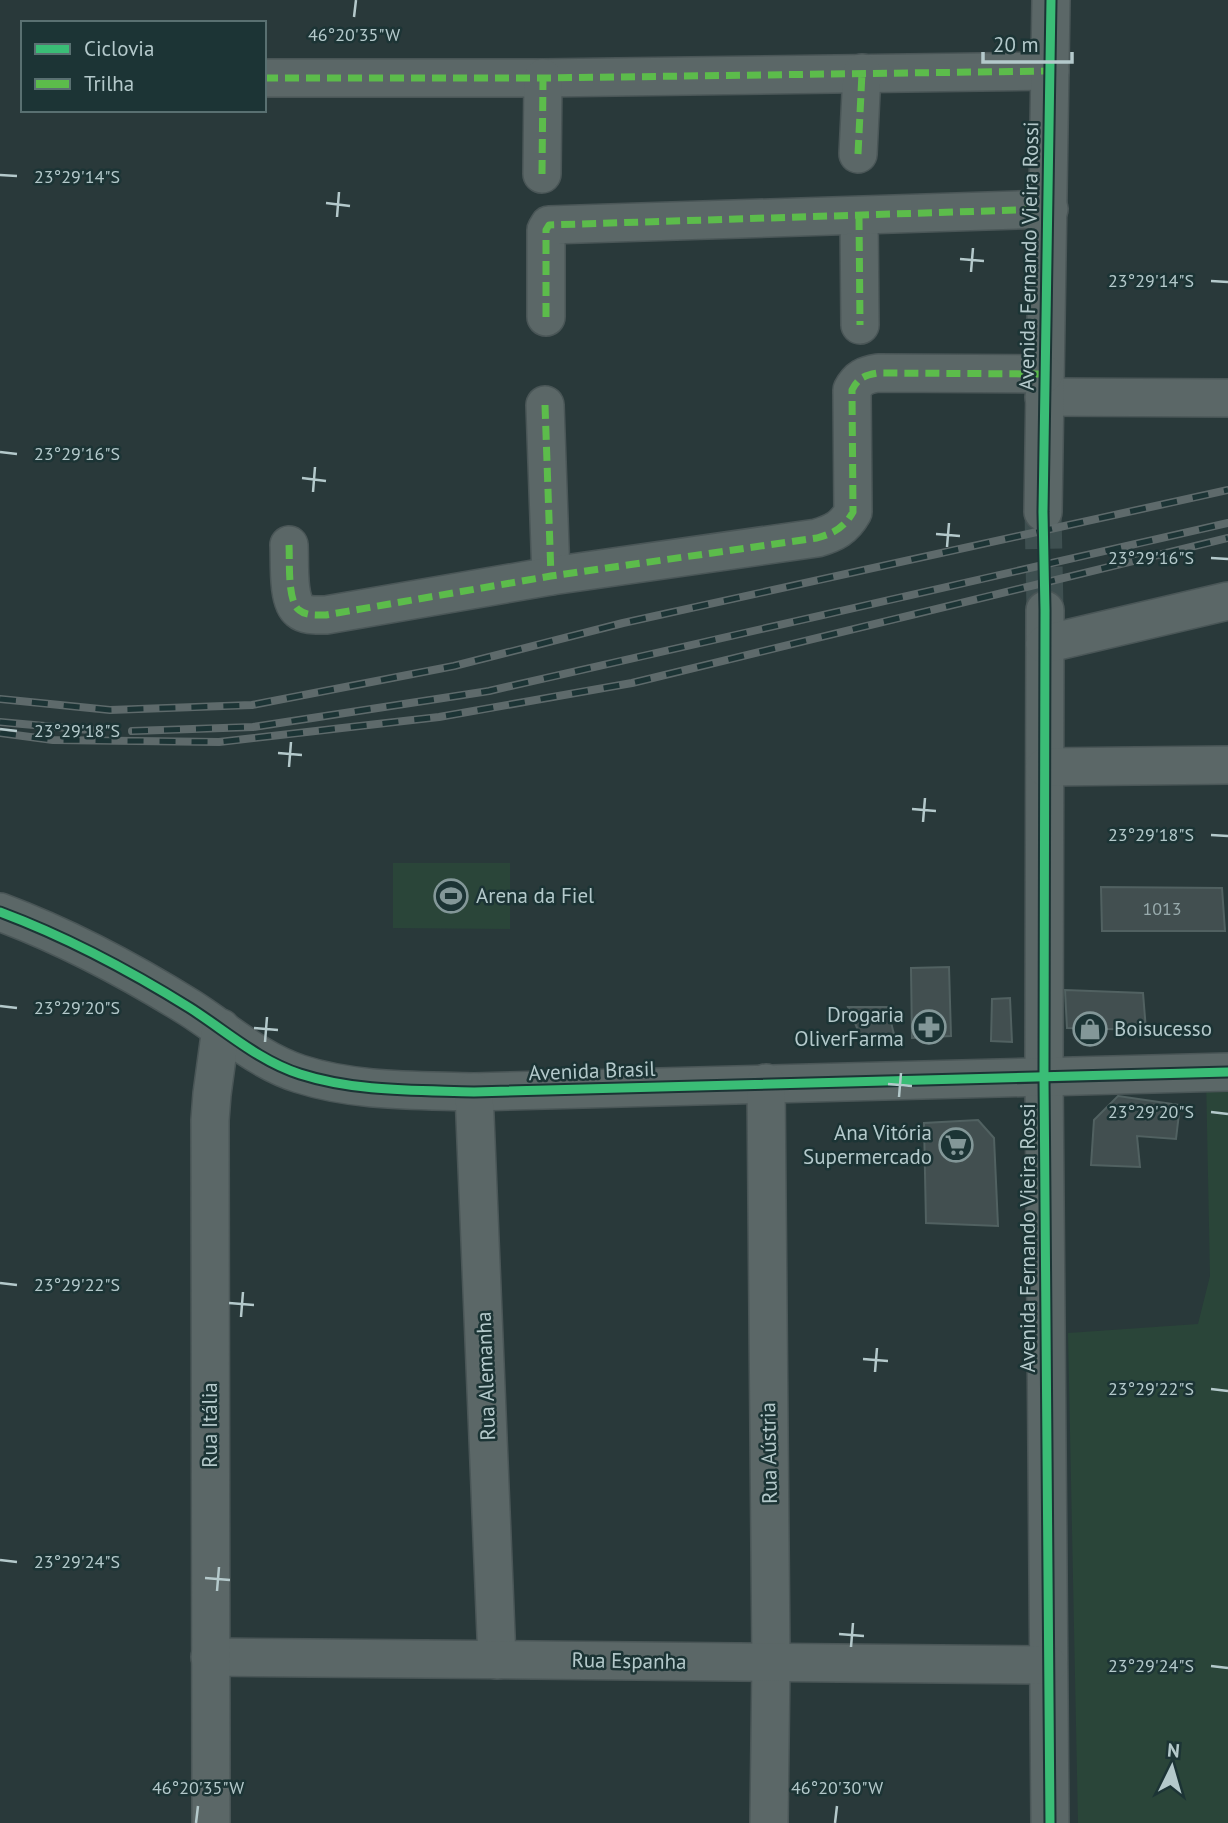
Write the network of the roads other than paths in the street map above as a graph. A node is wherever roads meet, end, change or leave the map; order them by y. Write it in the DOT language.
graph roads {
  1 [pos="1051,0"];
  2 [pos="1050,71"];
  3 [pos="862,73"];
  4 [pos="266,78"];
  5 [pos="543,78"];
  6 [pos="858,154"];
  7 [pos="542,174"];
  8 [pos="1049,209"];
  9 [pos="859,216"];
  10 [pos="546,317"];
  11 [pos="860,325"];
  12 [pos="1044,386"];
  13 [pos="1228,398"];
  14 [pos="545,405"];
  15 [pos="1043,512"];
  16 [pos="289,545"];
  17 [pos="551,576"];
  18 [pos="1228,601"];
  19 [pos="1228,765"];
  20 [pos="1045,767"];
  21 [pos="0,912"];
  22 [pos="222,1028"];
  23 [pos="1228,1072"];
  24 [pos="1044,1077"];
  25 [pos="766,1083"];
  26 [pos="474,1092"];
  27 [pos="210,1657"];
  28 [pos="497,1660"];
  29 [pos="771,1662"];
  30 [pos="1048,1665"];
  31 [pos="211,1823"];
  32 [pos="769,1823"];
  33 [pos="1050,1823"];
  1 -- 2 [label="street, Avenida Fernando Vieira Rossi"];
  2 -- 3 [label="street"];
  2 -- 8 [label="street, Avenida Fernando Vieira Rossi"];
  3 -- 5 [label="street"];
  3 -- 6 [label="street"];
  4 -- 5 [label="street"];
  5 -- 7 [label="street"];
  8 -- 9 [label="street"];
  8 -- 12 [label="street, Avenida Fernando Vieira Rossi"];
  9 -- 10 [label="street"];
  9 -- 11 [label="street"];
  12 -- 13 [label="street"];
  12 -- 15 [label="street, Avenida Fernando Vieira Rossi"];
  12 -- 17 [label="street"];
  14 -- 17 [label="street"];
  16 -- 17 [label="street"];
  18 -- 20 [label="street, Avenida Fernando Vieira Rossi"];
  19 -- 20 [label="street"];
  20 -- 24 [label="street, Avenida Fernando Vieira Rossi"];
  21 -- 22 [label="street, Avenida Brasil"];
  22 -- 26 [label="street, Avenida Brasil"];
  22 -- 27 [label="street, Rua Itália"];
  23 -- 24 [label="street, Avenida Brasil"];
  24 -- 25 [label="street, Avenida Brasil"];
  24 -- 30 [label="street, Avenida Fernando Vieira Rossi"];
  25 -- 26 [label="street, Avenida Brasil"];
  25 -- 29 [label="street, Rua Aústria"];
  26 -- 28 [label="street, Rua Alemanha"];
  27 -- 28 [label="street, Rua Espanha"];
  27 -- 31 [label="street, Rua Itália"];
  28 -- 29 [label="street, Rua Espanha"];
  29 -- 30 [label="street, Rua Espanha"];
  29 -- 32 [label="street, Rua Aústria"];
  30 -- 33 [label="street, Avenida Fernando Vieira Rossi"];
}
